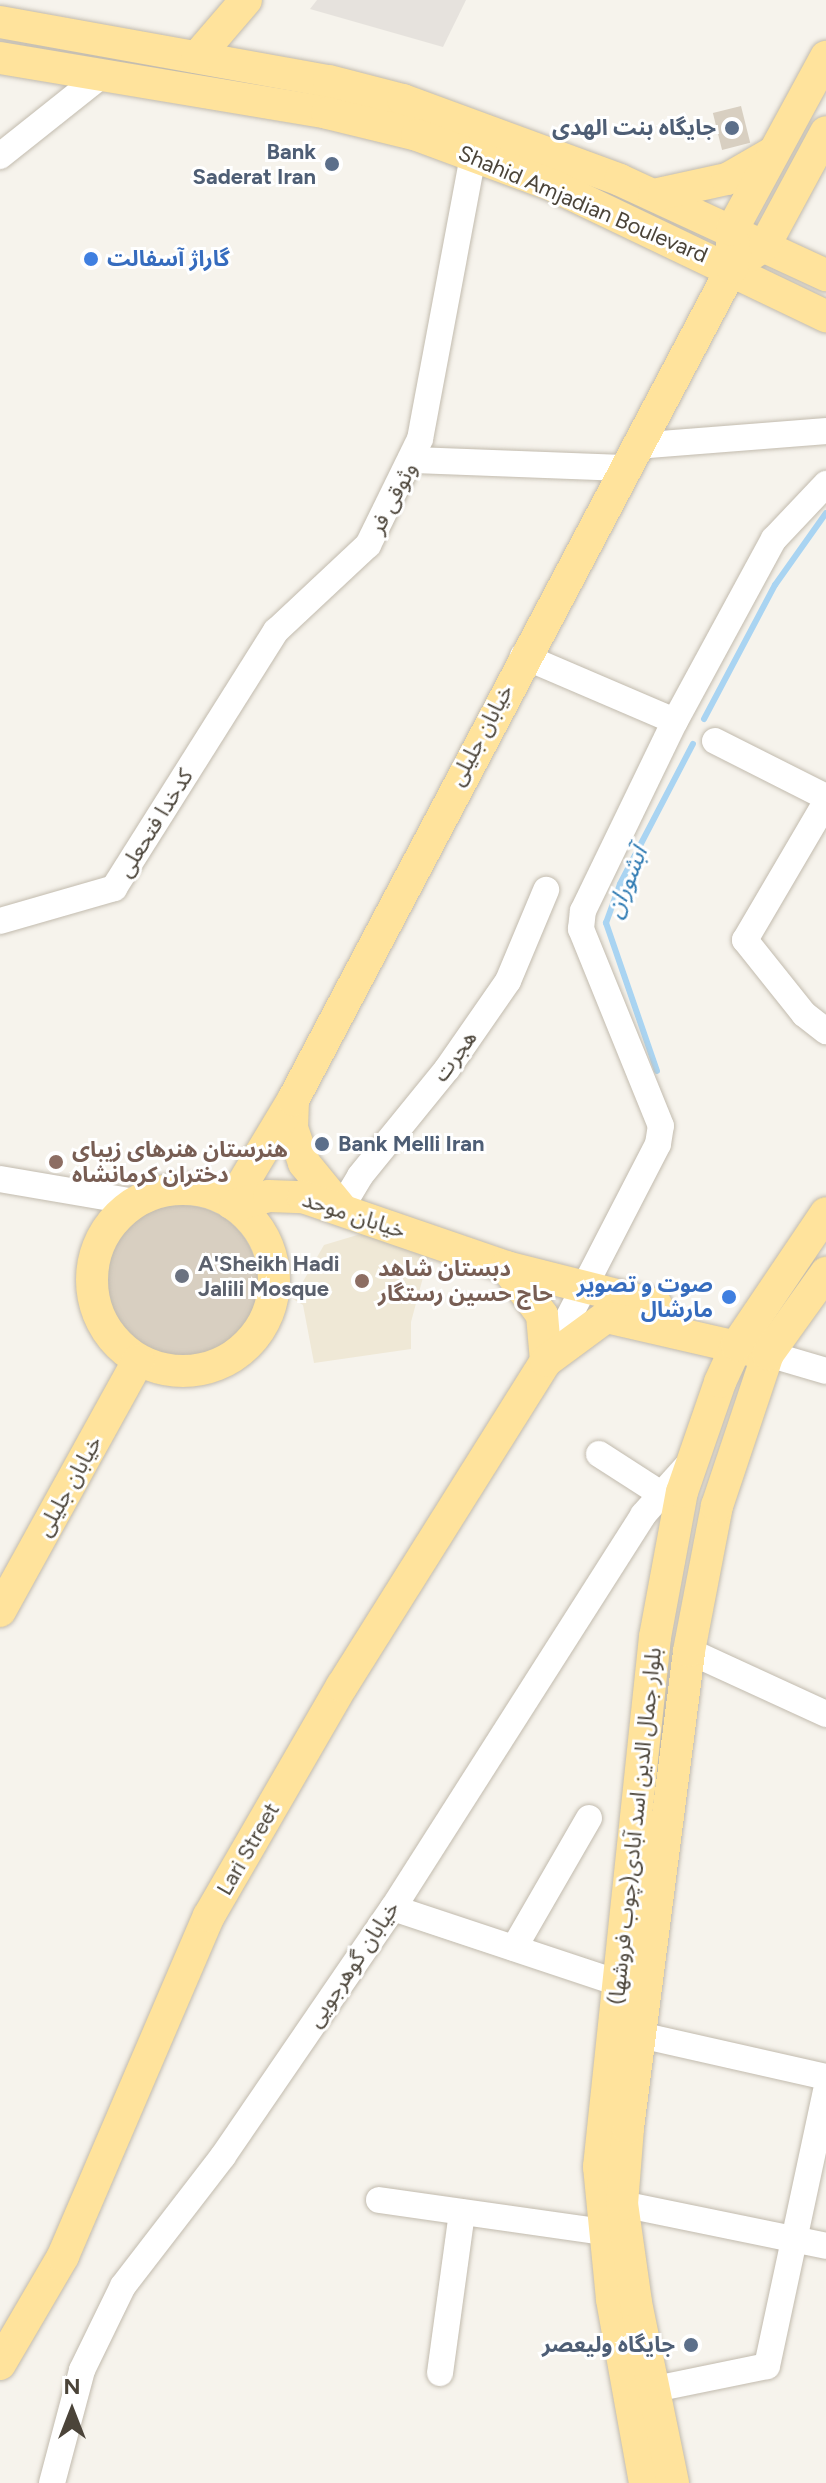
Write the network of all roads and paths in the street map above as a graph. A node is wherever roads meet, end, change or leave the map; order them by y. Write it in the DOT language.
graph roads {
  1 [pos="246,0"];
  2 [pos="0,22"];
  3 [pos="197,57"];
  4 [pos="826,57"];
  5 [pos="0,58"];
  6 [pos="103,74"];
  7 [pos="826,132"];
  8 [pos="777,150"];
  9 [pos="473,155"];
  10 [pos="0,156"];
  11 [pos="654,195"];
  12 [pos="732,230"];
  13 [pos="765,245"];
  14 [pos="732,268"];
  15 [pos="826,275"];
  16 [pos="826,316"];
  17 [pos="826,431"];
  18 [pos="630,457"];
  19 [pos="414,460"];
  20 [pos="826,484"];
  21 [pos="523,656"];
  22 [pos="675,721"];
  23 [pos="208,739"];
  24 [pos="715,741"];
  25 [pos="826,800"];
  26 [pos="546,890"];
  27 [pos="0,921"];
  28 [pos="826,1031"];
  29 [pos="293,1100"];
  30 [pos="0,1179"];
  31 [pos="134,1202"];
  32 [pos="233,1204"];
  33 [pos="341,1208"];
  34 [pos="826,1213"];
  35 [pos="506,1267"];
  36 [pos="826,1273"];
  37 [pos="580,1287"];
  38 [pos="743,1336"];
  39 [pos="774,1346"];
  40 [pos="826,1356"];
  41 [pos="138,1361"];
  42 [pos="546,1361"];
  43 [pos="826,1371"];
  44 [pos="599,1454"];
  45 [pos="691,1462"];
  46 [pos="661,1494"];
  47 [pos="0,1611"];
  48 [pos="689,1651"];
  49 [pos="826,1714"];
  50 [pos="589,1818"];
  51 [pos="393,1908"];
  52 [pos="514,1948"];
  53 [pos="619,1983"];
  54 [pos="640,2035"];
  55 [pos="826,2077"];
  56 [pos="826,2091"];
  57 [pos="379,2200"];
  58 [pos="622,2204"];
  59 [pos="462,2212"];
  60 [pos="603,2232"];
  61 [pos="796,2241"];
  62 [pos="826,2246"];
  63 [pos="0,2364"];
  64 [pos="440,2373"];
  65 [pos="655,2389"];
  66 [pos="658,2475"];
  67 [pos="52,2483"];
  1 -- 3 [label="main road"];
  2 -- 3 [label="main road, Shahid Amjadian Boulevard"];
  3 -- 11 [label="main road, Shahid Amjadian Boulevard"];
  4 -- 8 [label="main road"];
  5 -- 6 [label="main road, Shahid Amjadian Boulevard"];
  6 -- 9 [label="main road, Shahid Amjadian Boulevard"];
  6 -- 10 [label="street"];
  7 -- 13 [label="main road"];
  8 -- 11 [label="main road"];
  8 -- 12 [label="main road"];
  9 -- 14 [label="main road, Shahid Amjadian Boulevard"];
  9 -- 19 [label="street, وثوقی فر"];
  11 -- 12 [label="main road, Shahid Amjadian Boulevard"];
  12 -- 13 [label="main road, Shahid Amjadian Boulevard"];
  12 -- 14 [label="main road"];
  13 -- 14 [label="main road"];
  13 -- 15 [label="main road, Shahid Amjadian Boulevard"];
  14 -- 16 [label="main road, Shahid Amjadian Boulevard"];
  14 -- 18 [label="main road, خیابان جلیلی"];
  17 -- 18 [label="street"];
  18 -- 19 [label="street"];
  18 -- 21 [label="main road, خیابان جلیلی"];
  19 -- 23 [label="street, وثوقی فر"];
  20 -- 22 [label="street"];
  21 -- 22 [label="street"];
  21 -- 29 [label="main road, خیابان جلیلی"];
  22 -- 37 [label="street"];
  23 -- 27 [label="street, کدخدا فتحعلی"];
  24 -- 25 [label="street"];
  25 -- 28 [label="street"];
  26 -- 33 [label="street, هجرت"];
  29 -- 32 [label="main road, خیابان جلیلی"];
  29 -- 33 [label="main road"];
  30 -- 31 [label="street"];
  31 -- 32 [label="main road"];
  31 -- 41 [label="main road"];
  32 -- 33 [label="main road, خیابان موحد"];
  32 -- 41 [label="main road"];
  33 -- 35 [label="main road, خیابان موحد"];
  34 -- 38 [label="main road, بلوار جمال الدین اسد آبادی(چوب فروشها)"];
  35 -- 37 [label="main road, خیابان موحد"];
  35 -- 42 [label="main road"];
  36 -- 39 [label="main road, بلوار جمال الدین اسد آبادی(چوب فروشها)"];
  37 -- 38 [label="main road, خیابان موحد"];
  37 -- 42 [label="street"];
  38 -- 39 [label="main road"];
  38 -- 42 [label="main road, Lari Street"];
  38 -- 45 [label="main road, بلوار جمال الدین اسد آبادی(چوب فروشها)"];
  39 -- 40 [label="street"];
  39 -- 43 [label="street"];
  39 -- 48 [label="main road, بلوار جمال الدین اسد آبادی(چوب فروشها)"];
  41 -- 47 [label="main road, خیابان جلیلی"];
  42 -- 63 [label="main road, Lari Street"];
  44 -- 46 [label="street"];
  45 -- 46 [label="street, خیابان گوهرجویی"];
  45 -- 53 [label="main road, بلوار جمال الدین اسد آبادی(چوب فروشها)"];
  46 -- 51 [label="street, خیابان گوهرجویی"];
  48 -- 49 [label="street"];
  48 -- 54 [label="main road, بلوار جمال الدین اسد آبادی(چوب فروشها)"];
  50 -- 52 [label="street"];
  51 -- 52 [label="street"];
  51 -- 67 [label="street, خیابان گوهرجویی"];
  52 -- 53 [label="street"];
  53 -- 60 [label="main road, بلوار جمال الدین اسد آبادی(چوب فروشها)"];
  54 -- 55 [label="street"];
  54 -- 58 [label="main road, بلوار جمال الدین اسد آبادی(چوب فروشها)"];
  56 -- 61 [label="street"];
  57 -- 59 [label="street"];
  58 -- 61 [label="street"];
  58 -- 65 [label="main road, بلوار جمال الدین اسد آبادی(چوب فروشها)"];
  59 -- 60 [label="street"];
  59 -- 64 [label="street"];
  60 -- 66 [label="main road, بلوار جمال الدین اسد آبادی(چوب فروشها)"];
  61 -- 62 [label="street"];
  61 -- 65 [label="street"];
  65 -- 66 [label="main road, بلوار جمال الدین اسد آبادی(چوب فروشها)"];
}
